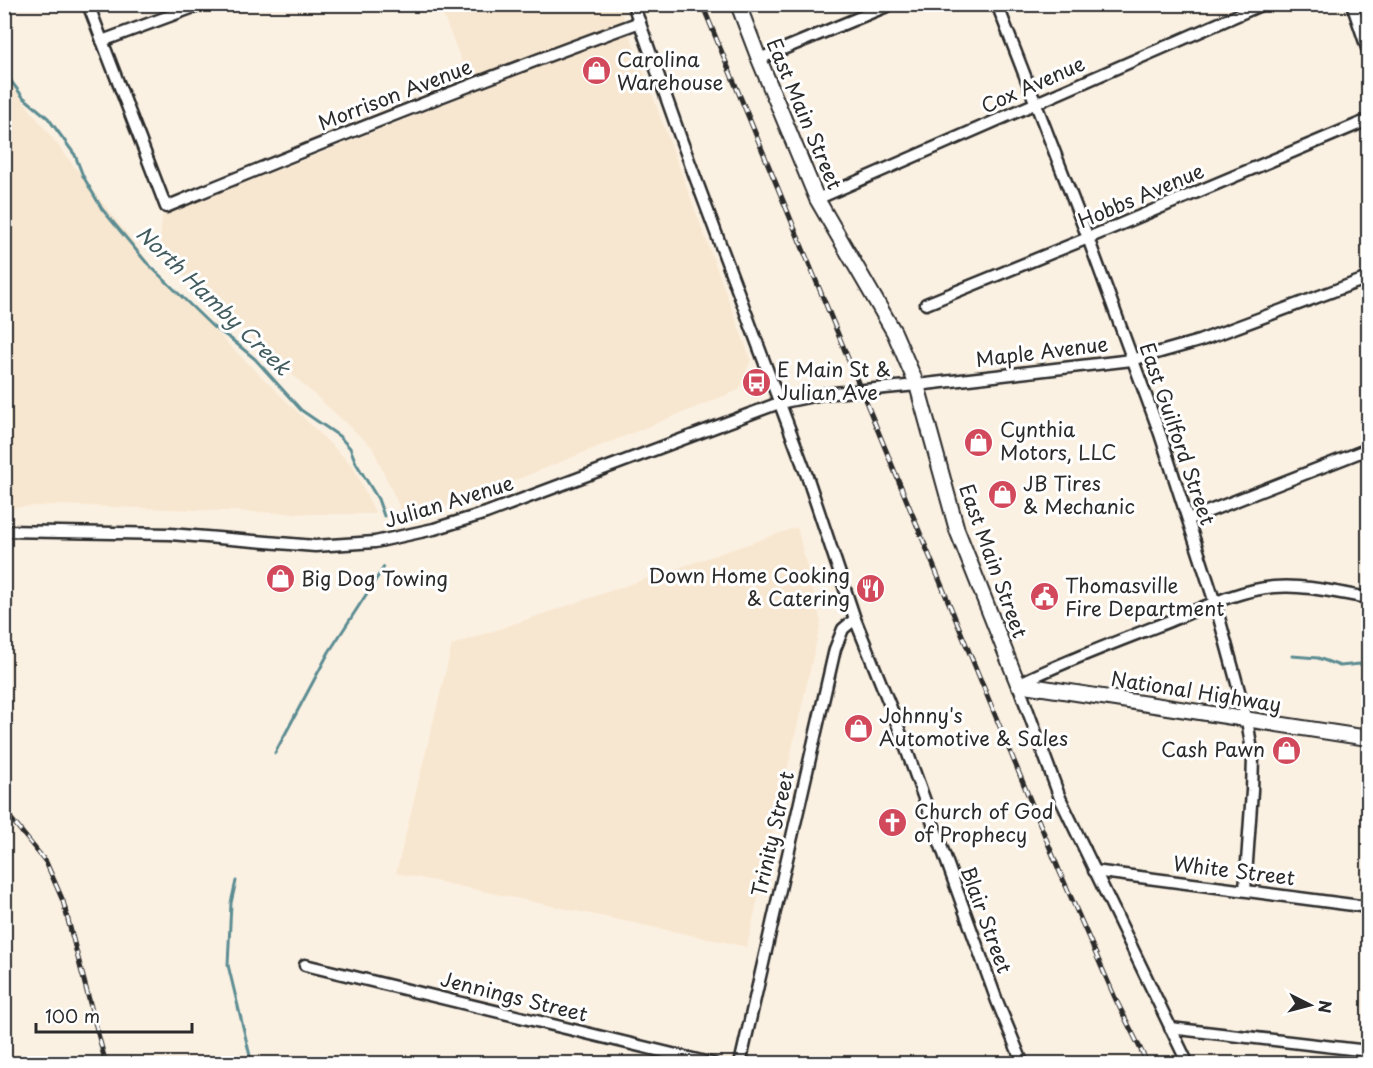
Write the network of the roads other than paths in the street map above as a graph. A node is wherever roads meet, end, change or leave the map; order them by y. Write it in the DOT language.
graph roads {
  1 [pos="88,4"];
  2 [pos="202,4"];
  3 [pos="633,4"];
  4 [pos="738,4"];
  5 [pos="892,4"];
  6 [pos="997,4"];
  7 [pos="1263,4"];
  8 [pos="1353,4"];
  9 [pos="640,22"];
  10 [pos="102,41"];
  11 [pos="1368,51"];
  12 [pos="759,59"];
  13 [pos="1035,104"];
  14 [pos="1368,120"];
  15 [pos="818,199"];
  16 [pos="1088,238"];
  17 [pos="1368,278"];
  18 [pos="926,304"];
  19 [pos="1132,360"];
  20 [pos="916,385"];
  21 [pos="779,403"];
  22 [pos="1368,449"];
  23 [pos="1189,519"];
  24 [pos="4,531"];
  25 [pos="1368,598"];
  26 [pos="1215,603"];
  27 [pos="855,620"];
  28 [pos="1018,684"];
  29 [pos="1247,720"];
  30 [pos="1368,738"];
  31 [pos="1094,871"];
  32 [pos="1245,890"];
  33 [pos="1368,907"];
  34 [pos="305,965"];
  35 [pos="1170,1028"];
  36 [pos="1368,1051"];
  37 [pos="714,1064"];
  38 [pos="740,1064"];
  39 [pos="1023,1064"];
  40 [pos="1188,1064"];
  1 -- 10 [label="street"];
  2 -- 10 [label="street"];
  3 -- 9 [label="street"];
  4 -- 12 [label="main road, East Main Street"];
  5 -- 12 [label="street"];
  6 -- 13 [label="street, East Guilford Street"];
  7 -- 13 [label="street, Cox Avenue"];
  8 -- 11 [label="street"];
  9 -- 10 [label="street, Morrison Avenue"];
  9 -- 21 [label="street"];
  12 -- 15 [label="main road, East Main Street"];
  13 -- 15 [label="street, Cox Avenue"];
  13 -- 16 [label="street, East Guilford Street"];
  14 -- 16 [label="street, Hobbs Avenue"];
  15 -- 20 [label="main road, East Main Street"];
  16 -- 18 [label="street, Hobbs Avenue"];
  16 -- 19 [label="street, East Guilford Street"];
  17 -- 19 [label="street, Maple Avenue"];
  19 -- 20 [label="street, Maple Avenue"];
  19 -- 23 [label="street, East Guilford Street"];
  20 -- 21 [label="street, Maple Avenue"];
  20 -- 28 [label="main road, East Main Street"];
  21 -- 24 [label="street, Julian Avenue"];
  21 -- 27 [label="street"];
  22 -- 23 [label="street"];
  23 -- 26 [label="street, East Guilford Street"];
  25 -- 26 [label="street"];
  26 -- 28 [label="street"];
  26 -- 29 [label="street, East Guilford Street"];
  27 -- 38 [label="street, Trinity Street"];
  27 -- 39 [label="street, Blair Street"];
  28 -- 29 [label="main road, National Highway"];
  28 -- 31 [label="street, East Main Street"];
  29 -- 30 [label="main road, National Highway"];
  29 -- 32 [label="street, East Guilford Street"];
  31 -- 32 [label="street, White Street"];
  31 -- 35 [label="street, East Main Street"];
  32 -- 33 [label="street, White Street"];
  34 -- 37 [label="street, Jennings Street"];
  35 -- 36 [label="street"];
  35 -- 40 [label="street, East Main Street"];
}
